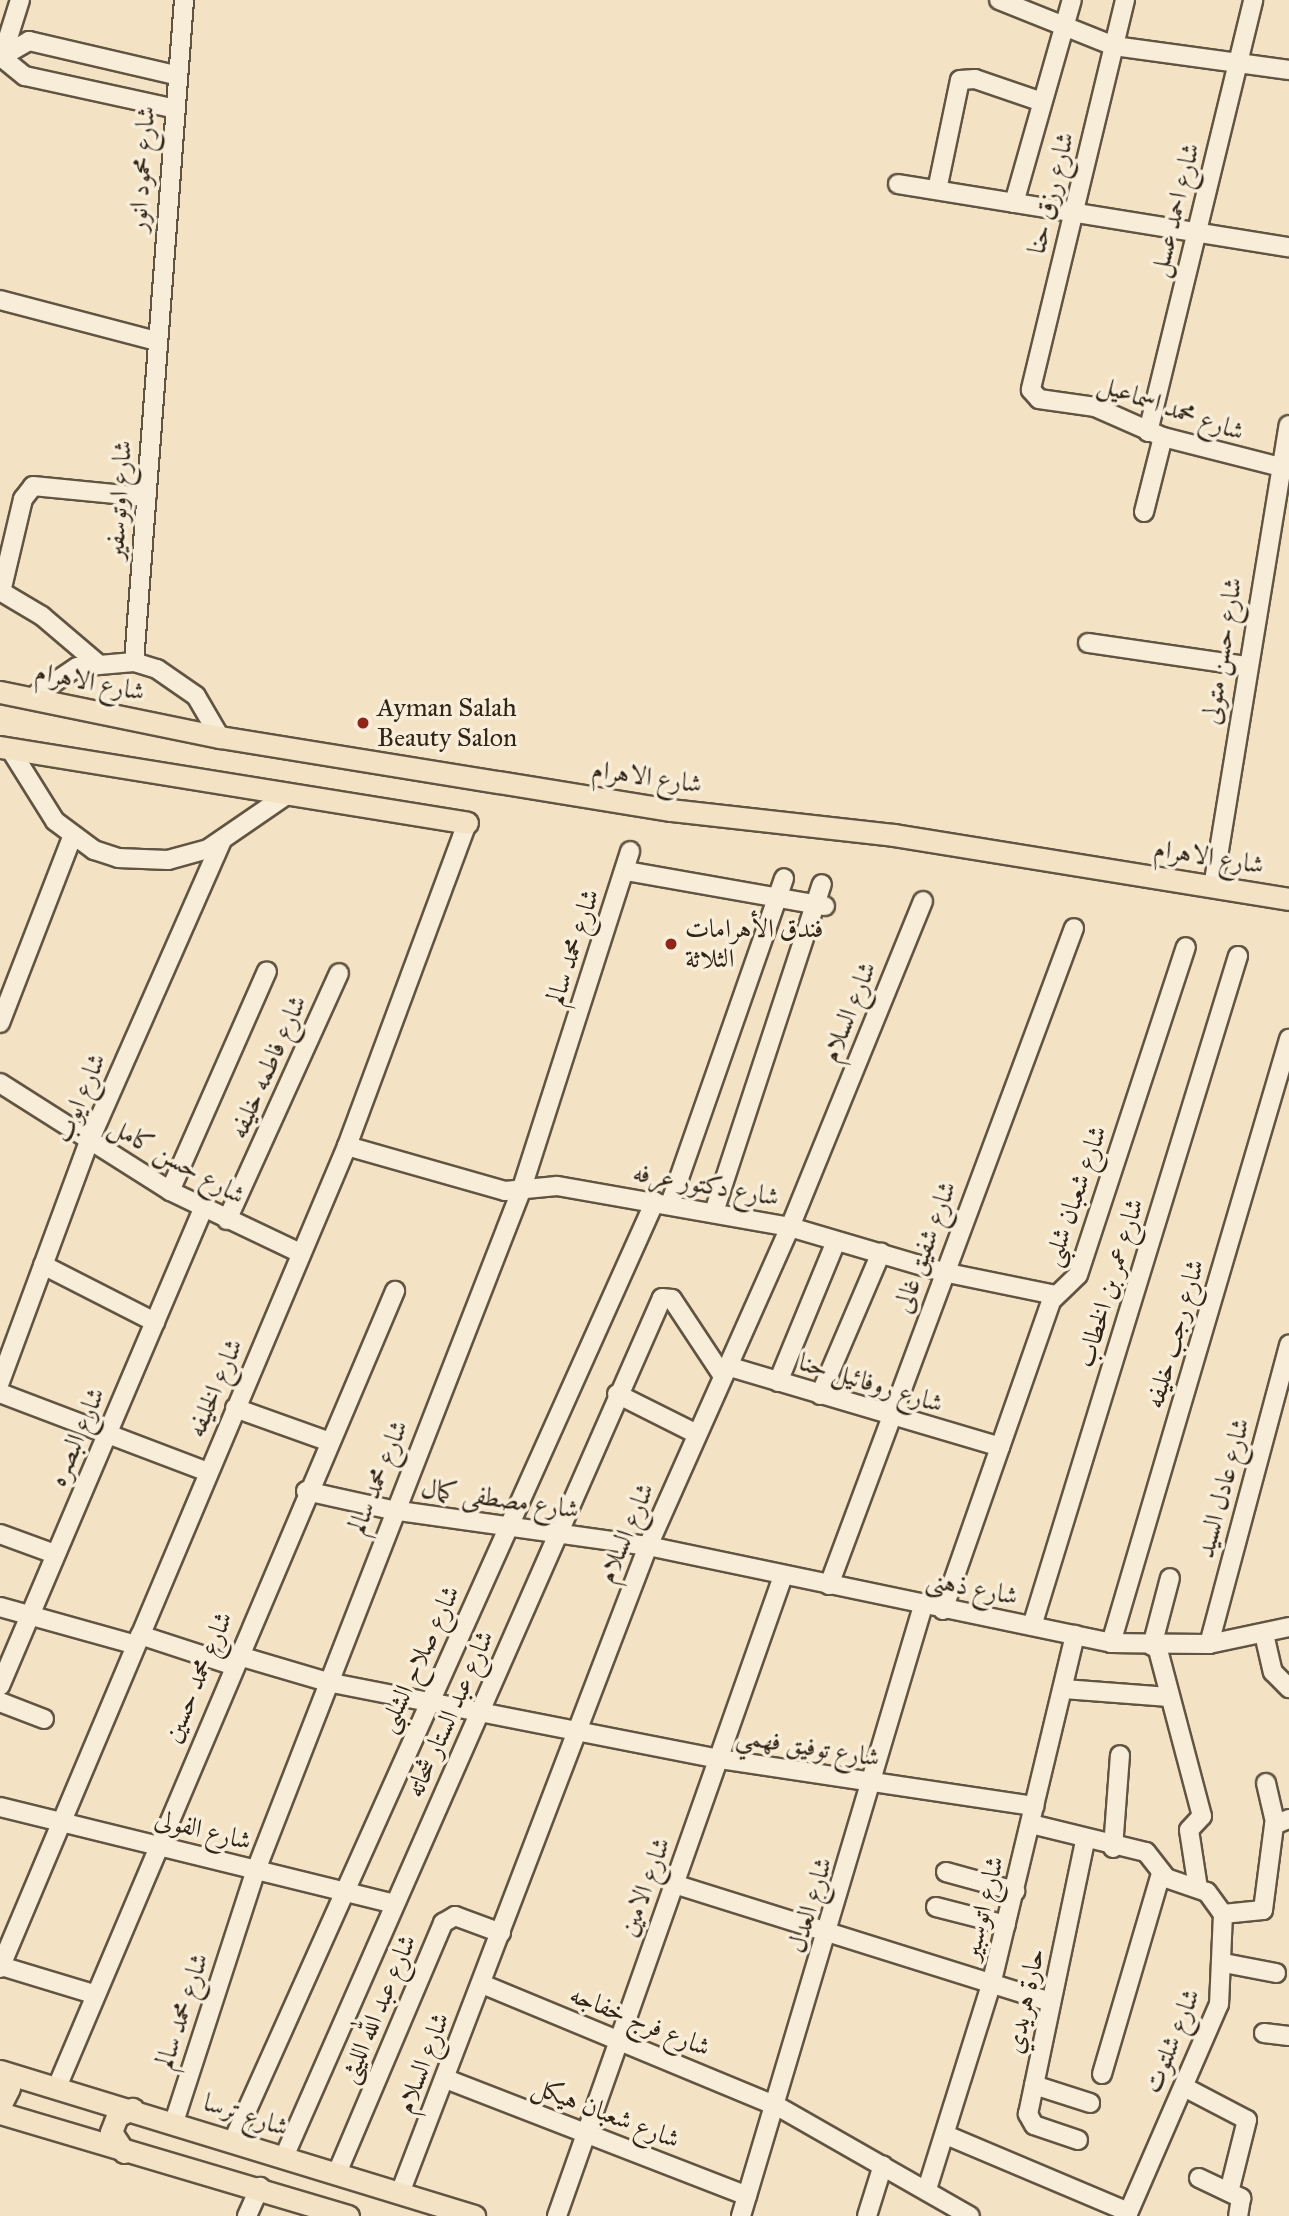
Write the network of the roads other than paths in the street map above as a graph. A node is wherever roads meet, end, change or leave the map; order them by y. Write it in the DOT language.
graph roads {
  1 [pos="20,0"];
  2 [pos="184,0"];
  3 [pos="999,0"];
  4 [pos="1072,0"];
  5 [pos="1125,0"];
  6 [pos="1253,0"];
  7 [pos="1064,30"];
  8 [pos="1114,46"];
  9 [pos="1,59"];
  10 [pos="1238,63"];
  11 [pos="1289,70"];
  12 [pos="174,75"];
  13 [pos="1042,102"];
  14 [pos="172,108"];
  15 [pos="898,184"];
  16 [pos="937,190"];
  17 [pos="1014,203"];
  18 [pos="1074,213"];
  19 [pos="1196,232"];
  20 [pos="1289,247"];
  21 [pos="0,300"];
  22 [pos="156,341"];
  23 [pos="1036,397"];
  24 [pos="1289,425"];
  25 [pos="1155,434"];
  26 [pos="1284,468"];
  27 [pos="146,497"];
  28 [pos="1144,512"];
  29 [pos="1,591"];
  30 [pos="1088,642"];
  31 [pos="96,662"];
  32 [pos="134,662"];
  33 [pos="1245,666"];
  34 [pos="0,692"];
  35 [pos="31,698"];
  36 [pos="220,737"];
  37 [pos="5,748"];
  38 [pos="288,794"];
  39 [pos="467,823"];
  40 [pos="72,837"];
  41 [pos="222,840"];
  42 [pos="630,851"];
  43 [pos="626,871"];
  44 [pos="785,878"];
  45 [pos="822,884"];
  46 [pos="1213,887"];
  47 [pos="779,896"];
  48 [pos="1289,899"];
  49 [pos="922,901"];
  50 [pos="820,905"];
  51 [pos="1074,928"];
  52 [pos="1186,947"];
  53 [pos="1238,956"];
  54 [pos="267,971"];
  55 [pos="339,973"];
  56 [pos="0,1023"];
  57 [pos="1289,1039"];
  58 [pos="0,1083"];
  59 [pos="89,1142"];
  60 [pos="347,1146"];
  61 [pos="170,1191"];
  62 [pos="521,1191"];
  63 [pos="663,1203"];
  64 [pos="203,1209"];
  65 [pos="714,1212"];
  66 [pos="227,1220"];
  67 [pos="790,1227"];
  68 [pos="836,1241"];
  69 [pos="300,1253"];
  70 [pos="881,1253"];
  71 [pos="43,1265"];
  72 [pos="943,1272"];
  73 [pos="395,1291"];
  74 [pos="1055,1294"];
  75 [pos="155,1322"];
  76 [pos="1289,1345"];
  77 [pos="725,1371"];
  78 [pos="0,1382"];
  79 [pos="778,1382"];
  80 [pos="0,1393"];
  81 [pos="617,1394"];
  82 [pos="820,1395"];
  83 [pos="235,1408"];
  84 [pos="891,1418"];
  85 [pos="107,1434"];
  86 [pos="697,1434"];
  87 [pos="327,1441"];
  88 [pos="1000,1447"];
  89 [pos="208,1472"];
  90 [pos="306,1491"];
  91 [pos="392,1510"];
  92 [pos="509,1526"];
  93 [pos="560,1533"];
  94 [pos="0,1534"];
  95 [pos="648,1546"];
  96 [pos="55,1554"];
  97 [pos="783,1576"];
  98 [pos="1170,1578"];
  99 [pos="829,1585"];
  100 [pos="923,1606"];
  101 [pos="0,1607"];
  102 [pos="943,1610"];
  103 [pos="29,1616"];
  104 [pos="1032,1626"];
  105 [pos="1289,1627"];
  106 [pos="1264,1634"];
  107 [pos="1075,1635"];
  108 [pos="138,1640"];
  109 [pos="1111,1643"];
  110 [pos="1209,1644"];
  111 [pos="1155,1646"];
  112 [pos="234,1660"];
  113 [pos="327,1682"];
  114 [pos="0,1686"];
  115 [pos="1289,1688"];
  116 [pos="1063,1689"];
  117 [pos="1170,1697"];
  118 [pos="0,1702"];
  119 [pos="426,1703"];
  120 [pos="478,1714"];
  121 [pos="44,1719"];
  122 [pos="574,1732"];
  123 [pos="1120,1755"];
  124 [pos="719,1759"];
  125 [pos="1266,1783"];
  126 [pos="873,1785"];
  127 [pos="0,1807"];
  128 [pos="1033,1815"];
  129 [pos="1282,1820"];
  130 [pos="61,1821"];
  131 [pos="1085,1841"];
  132 [pos="156,1845"];
  133 [pos="1113,1848"];
  134 [pos="256,1870"];
  135 [pos="946,1872"];
  136 [pos="1161,1874"];
  137 [pos="674,1884"];
  138 [pos="1198,1888"];
  139 [pos="1015,1891"];
  140 [pos="345,1892"];
  141 [pos="394,1904"];
  142 [pos="936,1907"];
  143 [pos="1223,1914"];
  144 [pos="1006,1925"];
  145 [pos="500,1933"];
  146 [pos="828,1934"];
  147 [pos="1224,1963"];
  148 [pos="0,1967"];
  149 [pos="1276,1973"];
  150 [pos="482,1984"];
  151 [pos="992,1985"];
  152 [pos="94,1994"];
  153 [pos="1051,2002"];
  154 [pos="1264,2033"];
  155 [pos="1289,2036"];
  156 [pos="618,2041"];
  157 [pos="0,2072"];
  158 [pos="1102,2074"];
  159 [pos="446,2079"];
  160 [pos="1034,2085"];
  161 [pos="57,2087"];
  162 [pos="1184,2087"];
  163 [pos="1090,2103"];
  164 [pos="0,2106"];
  165 [pos="777,2106"];
  166 [pos="132,2109"];
  167 [pos="0,2113"];
  168 [pos="174,2122"];
  169 [pos="586,2134"];
  170 [pos="946,2135"];
  171 [pos="1078,2140"];
  172 [pos="233,2141"];
  173 [pos="124,2152"];
  174 [pos="284,2157"];
  175 [pos="883,2165"];
  176 [pos="337,2173"];
  177 [pos="1199,2178"];
  178 [pos="260,2187"];
  179 [pos="927,2189"];
  180 [pos="1229,2192"];
  181 [pos="400,2193"];
  182 [pos="747,2196"];
  183 [pos="1132,2213"];
  184 [pos="335,2214"];
  185 [pos="966,2215"];
  186 [pos="247,2216"];
  187 [pos="474,2216"];
  188 [pos="557,2216"];
  189 [pos="741,2216"];
  190 [pos="867,2216"];
  191 [pos="1238,2216"];
  1 -- 9 [label="street"];
  2 -- 12 [label="street, شارع محمود انور"];
  3 -- 7 [label="street"];
  4 -- 7 [label="street"];
  5 -- 8 [label="street, شارع رزق حنا"];
  6 -- 10 [label="street, شارع احمد عسل"];
  7 -- 8 [label="street"];
  7 -- 13 [label="street"];
  8 -- 10 [label="street"];
  8 -- 18 [label="street, شارع رزق حنا"];
  9 -- 12 [label="street"];
  9 -- 14 [label="street"];
  10 -- 11 [label="street"];
  10 -- 19 [label="street, شارع احمد عسل"];
  12 -- 14 [label="street, شارع محمود انور"];
  13 -- 16 [label="street"];
  13 -- 17 [label="street"];
  14 -- 22 [label="street, شارع محمود انور"];
  15 -- 16 [label="street"];
  16 -- 17 [label="street"];
  17 -- 18 [label="street"];
  18 -- 19 [label="street"];
  18 -- 23 [label="street, شارع رزق حنا"];
  19 -- 20 [label="street"];
  19 -- 25 [label="street, شارع احمد عسل"];
  21 -- 22 [label="street"];
  22 -- 27 [label="street, شارع اوتوسفير"];
  23 -- 25 [label="street, شارع محمد اسماعيل"];
  24 -- 26 [label="street, شارع حسن متولى"];
  25 -- 26 [label="street, شارع محمد اسماعيل"];
  25 -- 28 [label="street, شارع احمد عسل"];
  26 -- 33 [label="street, شارع حسن متولى"];
  27 -- 29 [label="street"];
  27 -- 32 [label="street, شارع اوتوسفير"];
  29 -- 31 [label="street"];
  30 -- 33 [label="street"];
  31 -- 32 [label="street"];
  31 -- 35 [label="street"];
  32 -- 36 [label="street"];
  33 -- 46 [label="street, شارع حسن متولى"];
  34 -- 35 [label="main road, شارع الاهرام"];
  35 -- 36 [label="main road, شارع الاهرام"];
  36 -- 46 [label="main road, شارع الاهرام"];
  37 -- 38 [label="main road"];
  37 -- 40 [label="street"];
  38 -- 39 [label="main road"];
  38 -- 41 [label="street"];
  39 -- 60 [label="street, شارع الخليفه"];
  40 -- 41 [label="street"];
  40 -- 56 [label="street"];
  41 -- 59 [label="street, شارع ايوب"];
  42 -- 43 [label="street, شارع محمد سالم"];
  43 -- 47 [label="street"];
  43 -- 62 [label="street, شارع محمد سالم"];
  44 -- 47 [label="street, شارع صلاح الشلبى"];
  45 -- 50 [label="street"];
  46 -- 48 [label="main road, شارع الاهرام"];
  47 -- 50 [label="street"];
  47 -- 63 [label="street, شارع صلاح الشلبى"];
  49 -- 67 [label="street, شارع السلام"];
  50 -- 65 [label="street"];
  51 -- 72 [label="street, شارع شفيق غالى"];
  52 -- 74 [label="street, شارع شعبان شلبى"];
  53 -- 104 [label="street, شارع عمر بن الخطاب"];
  54 -- 61 [label="street"];
  55 -- 66 [label="street, شارع فاطمه خليفه"];
  57 -- 109 [label="street, شارع رجب خليفه"];
  58 -- 59 [label="street, شارع حسن كامل"];
  59 -- 61 [label="street, شارع حسن كامل"];
  59 -- 71 [label="street, شارع ايوب"];
  60 -- 62 [label="street, شارع دكتور عرفه"];
  60 -- 69 [label="street, شارع الخليفه"];
  61 -- 64 [label="street, شارع حسن كامل"];
  62 -- 63 [label="street, شارع دكتور عرفه"];
  62 -- 91 [label="street, شارع محمد سالم"];
  63 -- 65 [label="street, شارع دكتور عرفه"];
  63 -- 92 [label="street, شارع صلاح الشلبى"];
  64 -- 66 [label="street, شارع حسن كامل"];
  64 -- 75 [label="street, شارع البصره"];
  65 -- 67 [label="street, شارع دكتور عرفه"];
  66 -- 69 [label="street, شارع حسن كامل"];
  67 -- 68 [label="street, شارع دكتور عرفه"];
  67 -- 77 [label="street, شارع السلام"];
  68 -- 70 [label="street, شارع دكتور عرفه"];
  68 -- 79 [label="street"];
  69 -- 83 [label="street, شارع الخليفه"];
  70 -- 72 [label="street, شارع دكتور عرفه"];
  70 -- 82 [label="street"];
  71 -- 75 [label="street"];
  71 -- 78 [label="street, شارع ايوب"];
  72 -- 74 [label="street, شارع دكتور عرفه"];
  72 -- 84 [label="street, شارع شفيق غالى"];
  73 -- 87 [label="street, شارع محمد حسين"];
  74 -- 88 [label="street, شارع شعبان شلبى"];
  75 -- 85 [label="street, شارع البصره"];
  76 -- 110 [label="street, شارع عادل السيد"];
  77 -- 79 [label="street, شارع روفائيل حنا"];
  77 -- 81 [label="street, شارع عبد الستار شحاته"];
  77 -- 86 [label="street, شارع السلام"];
  79 -- 82 [label="street, شارع روفائيل حنا"];
  80 -- 85 [label="street"];
  81 -- 86 [label="street"];
  81 -- 93 [label="street, شارع عبد الستار شحاته"];
  82 -- 84 [label="street, شارع روفائيل حنا"];
  83 -- 87 [label="street"];
  83 -- 89 [label="street, شارع الخليفه"];
  84 -- 88 [label="street, شارع روفائيل حنا"];
  84 -- 99 [label="street, شارع شفيق غالى"];
  85 -- 89 [label="street"];
  85 -- 96 [label="street, شارع البصره"];
  86 -- 95 [label="street, شارع السلام"];
  87 -- 90 [label="street, شارع محمد حسين"];
  88 -- 102 [label="street, شارع شعبان شلبى"];
  89 -- 108 [label="street, شارع الخليفه"];
  90 -- 91 [label="street, شارع مصطفى كمال"];
  90 -- 112 [label="street, شارع محمد حسين"];
  91 -- 92 [label="street, شارع مصطفى كمال"];
  91 -- 113 [label="street, شارع محمد سالم"];
  92 -- 93 [label="street, شارع مصطفى كمال"];
  92 -- 119 [label="street, شارع صلاح الشلبى"];
  93 -- 95 [label="street, شارع مصطفى كمال"];
  93 -- 120 [label="street, شارع عبد الستار شحاته"];
  94 -- 96 [label="street"];
  95 -- 97 [label="street, شارع ذهنى"];
  95 -- 122 [label="street, شارع السلام"];
  96 -- 103 [label="street, شارع البصره"];
  97 -- 99 [label="street, شارع ذهنى"];
  97 -- 124 [label="street, شارع الامين"];
  98 -- 111 [label="street"];
  99 -- 100 [label="street, شارع ذهنى"];
  100 -- 102 [label="street, شارع ذهنى"];
  100 -- 126 [label="street, شارع العدل"];
  101 -- 103 [label="street, شارع توفيق فهمي"];
  102 -- 104 [label="street, شارع ذهنى"];
  103 -- 108 [label="street, شارع توفيق فهمي"];
  103 -- 114 [label="street, شارع البصره"];
  104 -- 107 [label="street, شارع ذهنى"];
  105 -- 106 [label="street, شارع ذهنى"];
  106 -- 110 [label="street, شارع ذهنى"];
  106 -- 115 [label="street"];
  107 -- 109 [label="street, شارع ذهنى"];
  107 -- 116 [label="street, شارع اتوسبير"];
  108 -- 112 [label="street, شارع توفيق فهمي"];
  108 -- 130 [label="street, شارع الخليفه"];
  109 -- 111 [label="street, شارع ذهنى"];
  110 -- 111 [label="street, شارع ذهنى"];
  111 -- 117 [label="street"];
  112 -- 113 [label="street, شارع توفيق فهمي"];
  112 -- 132 [label="street, شارع محمد حسين"];
  113 -- 119 [label="street, شارع توفيق فهمي"];
  113 -- 134 [label="street, شارع محمد سالم"];
  116 -- 117 [label="street"];
  116 -- 128 [label="street, شارع اتوسبير"];
  117 -- 138 [label="street"];
  118 -- 121 [label="street"];
  119 -- 120 [label="street, شارع توفيق فهمي"];
  119 -- 140 [label="street, شارع صلاح الشلبى"];
  120 -- 122 [label="street, شارع توفيق فهمي"];
  120 -- 141 [label="street, شارع عبد الستار شحاته"];
  122 -- 124 [label="street, شارع توفيق فهمي"];
  122 -- 145 [label="street, شارع السلام"];
  123 -- 133 [label="street"];
  124 -- 126 [label="street, شارع توفيق فهمي"];
  124 -- 137 [label="street, شارع الامين"];
  125 -- 129 [label="street"];
  126 -- 128 [label="street, شارع توفيق فهمي"];
  126 -- 146 [label="street, شارع العدل"];
  127 -- 130 [label="street, شارع الفولى"];
  128 -- 131 [label="street, شارع توفيق فهمي"];
  128 -- 139 [label="street, شارع اتوسبير"];
  129 -- 143 [label="street"];
  130 -- 132 [label="street, شارع الفولى"];
  130 -- 148 [label="street, شارع الخليفه"];
  131 -- 133 [label="street, شارع توفيق فهمي"];
  131 -- 153 [label="street, حارة هريدي"];
  132 -- 134 [label="street, شارع الفولى"];
  132 -- 152 [label="street, شارع محمد حسين"];
  133 -- 136 [label="street, شارع توفيق فهمي"];
  134 -- 140 [label="street, شارع الفولى"];
  134 -- 168 [label="street, شارع محمد سالم"];
  135 -- 139 [label="street"];
  136 -- 138 [label="street, شارع توفيق فهمي"];
  136 -- 158 [label="street"];
  137 -- 146 [label="street"];
  137 -- 156 [label="street, شارع الامين"];
  138 -- 143 [label="street"];
  139 -- 144 [label="street, شارع اتوسبير"];
  140 -- 141 [label="street, شارع الفولى"];
  140 -- 172 [label="street, شارع صلاح الشلبى"];
  141 -- 174 [label="street, شارع عبد الستار شحاته"];
  142 -- 144 [label="street"];
  143 -- 147 [label="street, شارع شلتوت"];
  144 -- 151 [label="street, شارع اتوسبير"];
  145 -- 150 [label="street, شارع السلام"];
  145 -- 176 [label="street, شارع عبد الله الليثى"];
  146 -- 151 [label="street"];
  146 -- 165 [label="street, شارع العدل"];
  147 -- 149 [label="street"];
  147 -- 162 [label="street, شارع شلتوت"];
  148 -- 152 [label="street"];
  150 -- 156 [label="street, شارع فرج خفاجه"];
  150 -- 159 [label="street, شارع السلام"];
  151 -- 153 [label="street"];
  151 -- 170 [label="street, شارع اتوسبير"];
  152 -- 161 [label="street, شارع محمد حسين"];
  153 -- 160 [label="street, حارة هريدي"];
  154 -- 155 [label="street"];
  156 -- 165 [label="street, شارع فرج خفاجه"];
  156 -- 169 [label="street, شارع الامين"];
  157 -- 161 [label="main road, شارع ترسا"];
  157 -- 164 [label="main road"];
  159 -- 169 [label="street, شارع شعبان هيكل"];
  159 -- 181 [label="street, شارع السلام"];
  160 -- 163 [label="street"];
  160 -- 171 [label="street, حارة هريدي"];
  161 -- 166 [label="main road, شارع ترسا"];
  162 -- 180 [label="street"];
  162 -- 183 [label="street, شارع شلتوت"];
  165 -- 175 [label="street, شارع فرج خفاجه"];
  165 -- 182 [label="street, شارع العدل"];
  166 -- 168 [label="main road, شارع ترسا"];
  166 -- 173 [label="main road"];
  167 -- 173 [label="main road"];
  168 -- 172 [label="main road, شارع ترسا"];
  169 -- 182 [label="street, شارع شعبان هيكل"];
  169 -- 188 [label="street, شارع الامين"];
  170 -- 179 [label="street, شارع اتوسبير"];
  170 -- 183 [label="street"];
  172 -- 174 [label="main road, شارع ترسا"];
  173 -- 178 [label="main road"];
  174 -- 176 [label="main road, شارع ترسا"];
  175 -- 179 [label="street, شارع فرج خفاجه"];
  175 -- 190 [label="street"];
  176 -- 181 [label="main road, شارع ترسا"];
  177 -- 180 [label="street"];
  178 -- 184 [label="main road"];
  178 -- 186 [label="street"];
  179 -- 185 [label="street, شارع فرج خفاجه"];
  180 -- 191 [label="street"];
  181 -- 187 [label="main road, شارع ترسا"];
  182 -- 189 [label="street, شارع العدل"];
}
